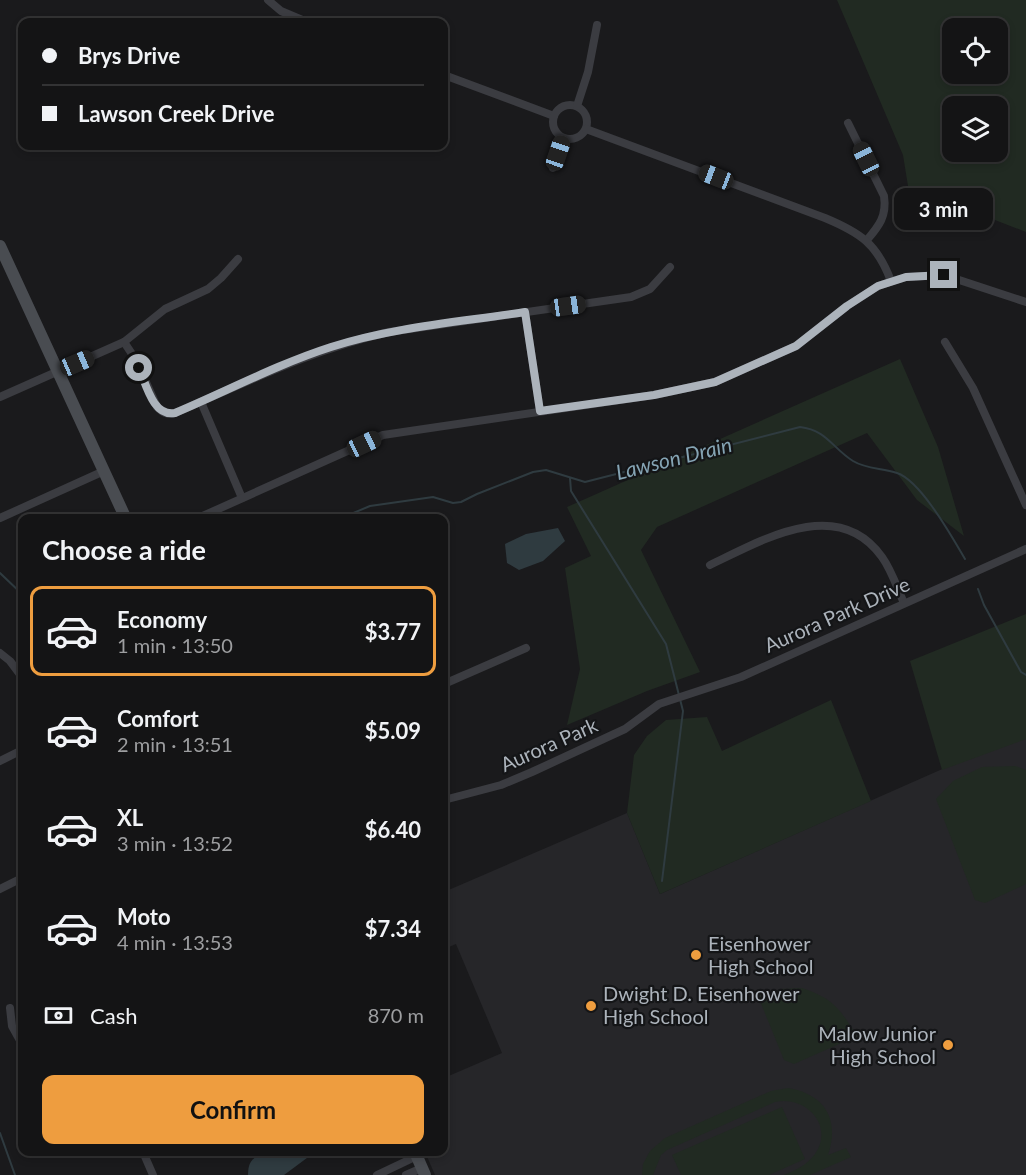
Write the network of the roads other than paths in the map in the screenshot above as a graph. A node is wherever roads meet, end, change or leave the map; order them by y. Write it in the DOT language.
graph roads {
  1 [pos="268,0"];
  2 [pos="297,18"];
  3 [pos="597,25"];
  4 [pos="448,76"];
  5 [pos="577,106"];
  6 [pos="554,116"];
  7 [pos="848,123"];
  8 [pos="586,129"];
  9 [pos="563,138"];
  10 [pos="553,168"];
  11 [pos="867,240"];
  12 [pos="0,246"];
  13 [pos="238,259"];
  14 [pos="670,267"];
  15 [pos="891,281"];
  16 [pos="1026,302"];
  17 [pos="525,312"];
  18 [pos="124,342"];
  19 [pos="945,342"];
  20 [pos="58,371"];
  21 [pos="0,397"];
  22 [pos="201,402"];
  23 [pos="540,411"];
  24 [pos="104,471"];
  25 [pos="243,498"];
  26 [pos="1026,506"];
  27 [pos="124,514"];
  28 [pos="207,514"];
  29 [pos="0,518"];
  30 [pos="1026,549"];
  31 [pos="710,565"];
  32 [pos="904,603"];
  33 [pos="526,648"];
  34 [pos="0,653"];
  35 [pos="18,672"];
  36 [pos="448,682"];
  37 [pos="659,704"];
  38 [pos="18,752"];
  39 [pos="0,760"];
  40 [pos="448,799"];
  41 [pos="18,881"];
  42 [pos="0,889"];
  43 [pos="10,1008"];
  44 [pos="18,1037"];
  45 [pos="145,1156"];
  46 [pos="412,1156"];
  47 [pos="417,1156"];
  48 [pos="423,1171"];
  49 [pos="153,1175"];
  50 [pos="377,1175"];
  51 [pos="406,1175"];
  1 -- 2 [label="street"];
  3 -- 5 [label="street"];
  4 -- 6 [label="street"];
  5 -- 6 [label="street"];
  5 -- 8 [label="street"];
  6 -- 9 [label="street"];
  7 -- 11 [label="street"];
  8 -- 9 [label="street"];
  8 -- 11 [label="street"];
  9 -- 10 [label="street"];
  11 -- 15 [label="street"];
  12 -- 20 [label="street"];
  13 -- 18 [label="street"];
  14 -- 17 [label="street"];
  15 -- 16 [label="street"];
  15 -- 23 [label="street"];
  17 -- 22 [label="street"];
  17 -- 23 [label="street"];
  18 -- 20 [label="street"];
  18 -- 22 [label="street"];
  19 -- 26 [label="street"];
  20 -- 21 [label="street"];
  20 -- 24 [label="street"];
  22 -- 25 [label="street"];
  23 -- 25 [label="street"];
  24 -- 27 [label="street"];
  24 -- 29 [label="street"];
  25 -- 28 [label="street"];
  30 -- 32 [label="street, Aurora Park Drive"];
  31 -- 32 [label="street"];
  32 -- 37 [label="street, Aurora Park Drive"];
  33 -- 36 [label="street"];
  34 -- 35 [label="street"];
  37 -- 40 [label="street, Aurora Park"];
  38 -- 39 [label="street"];
  41 -- 42 [label="street"];
  43 -- 44 [label="street"];
  45 -- 49 [label="street"];
  46 -- 50 [label="street"];
  47 -- 48 [label="street"];
  48 -- 51 [label="street"];
}
